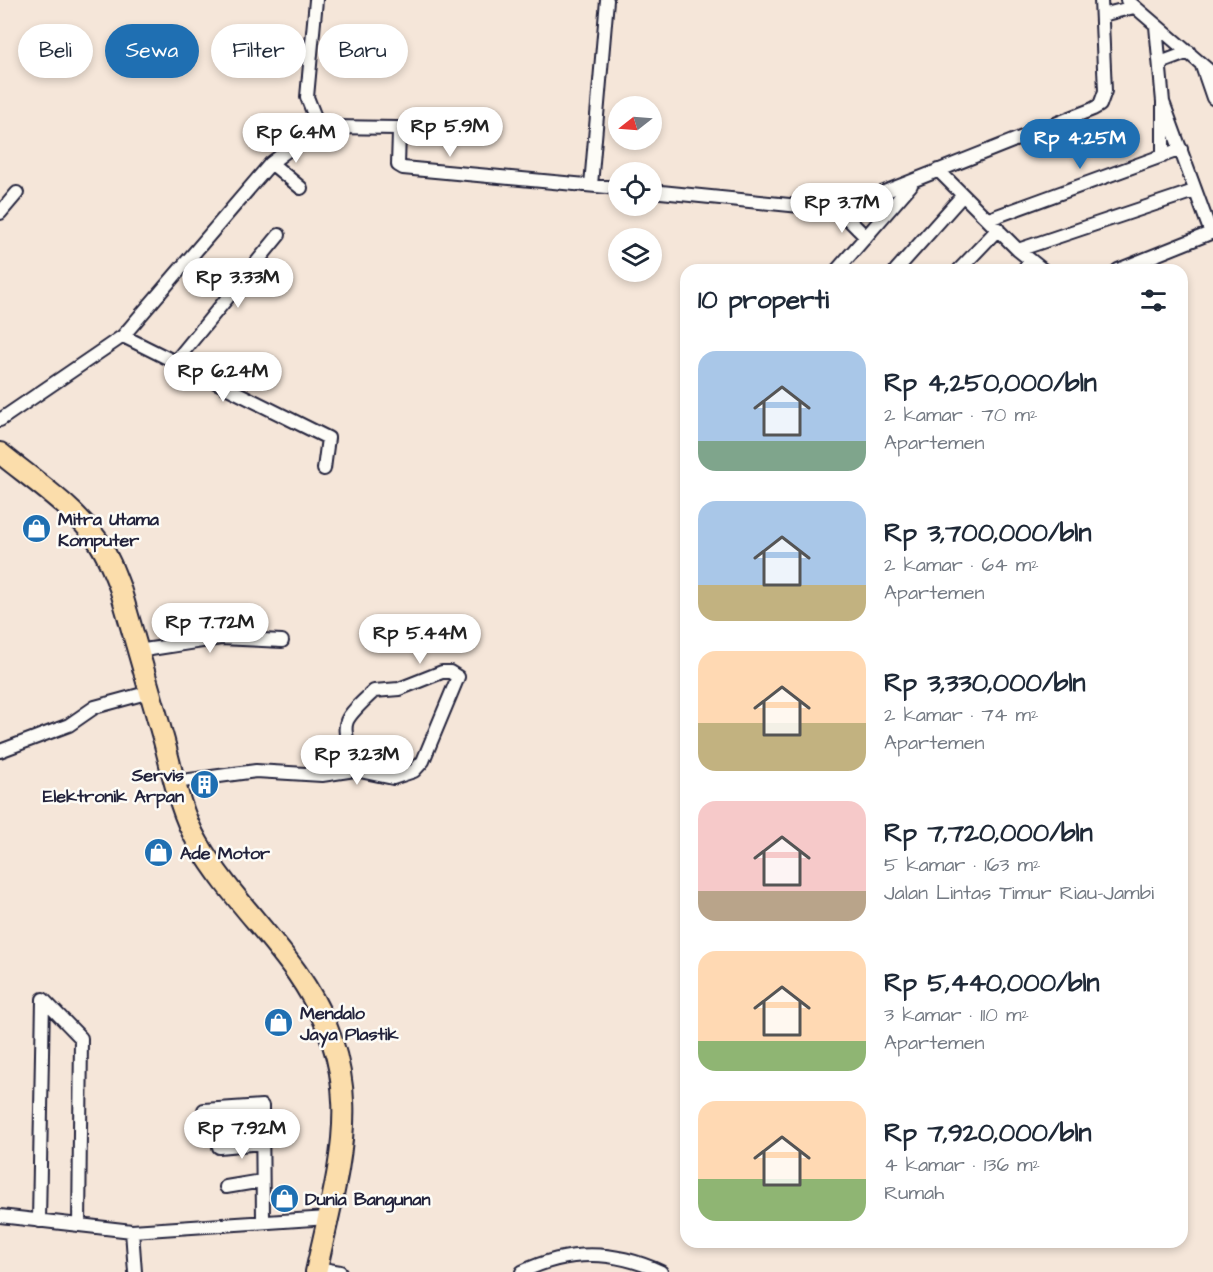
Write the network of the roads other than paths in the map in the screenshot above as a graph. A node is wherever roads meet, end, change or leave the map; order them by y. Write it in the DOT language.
graph roads {
  1 [pos="316,0"];
  2 [pos="608,0"];
  3 [pos="1101,0"];
  4 [pos="1131,3"];
  5 [pos="1102,15"];
  6 [pos="1156,26"];
  7 [pos="1189,52"];
  8 [pos="1200,62"];
  9 [pos="1160,63"];
  10 [pos="1213,74"];
  11 [pos="1213,98"];
  12 [pos="1163,102"];
  13 [pos="320,130"];
  14 [pos="1181,149"];
  15 [pos="1163,156"];
  16 [pos="271,163"];
  17 [pos="938,170"];
  18 [pos="913,183"];
  19 [pos="591,185"];
  20 [pos="608,187"];
  21 [pos="301,188"];
  22 [pos="1194,191"];
  23 [pos="662,192"];
  24 [pos="17,193"];
  25 [pos="963,195"];
  26 [pos="839,210"];
  27 [pos="0,213"];
  28 [pos="993,224"];
  29 [pos="1212,232"];
  30 [pos="279,235"];
  31 [pos="866,237"];
  32 [pos="1018,250"];
  33 [pos="842,264"];
  34 [pos="901,264"];
  35 [pos="963,264"];
  36 [pos="1026,264"];
  37 [pos="1133,264"];
  38 [pos="123,336"];
  39 [pos="174,363"];
  40 [pos="0,420"];
  41 [pos="0,453"];
  42 [pos="324,469"];
  43 [pos="282,641"];
  44 [pos="138,651"];
  45 [pos="150,692"];
  46 [pos="0,752"];
  47 [pos="355,770"];
  48 [pos="175,782"];
  49 [pos="204,1110"];
  50 [pos="262,1143"];
  51 [pos="219,1147"];
  52 [pos="262,1181"];
  53 [pos="226,1187"];
  54 [pos="0,1216"];
  55 [pos="328,1218"];
  56 [pos="39,1221"];
  57 [pos="263,1221"];
  58 [pos="79,1225"];
  59 [pos="132,1231"];
  60 [pos="317,1270"];
  61 [pos="135,1272"];
  62 [pos="340,1272"];
  63 [pos="522,1272"];
  64 [pos="661,1272"];
  1 -- 13 [label="street"];
  2 -- 19 [label="street"];
  3 -- 5 [label="street"];
  4 -- 5 [label="street"];
  4 -- 6 [label="street"];
  5 -- 17 [label="street"];
  6 -- 7 [label="street"];
  6 -- 9 [label="street"];
  7 -- 8 [label="street"];
  7 -- 9 [label="street"];
  8 -- 10 [label="street"];
  8 -- 11 [label="street"];
  9 -- 12 [label="street"];
  12 -- 14 [label="street"];
  12 -- 15 [label="street"];
  13 -- 16 [label="street"];
  13 -- 19 [label="street"];
  14 -- 15 [label="street"];
  14 -- 22 [label="street"];
  15 -- 28 [label="street"];
  16 -- 21 [label="street"];
  16 -- 38 [label="street"];
  17 -- 18 [label="street"];
  17 -- 25 [label="street"];
  18 -- 26 [label="street"];
  18 -- 31 [label="street"];
  19 -- 20 [label="street"];
  22 -- 29 [label="street"];
  22 -- 32 [label="street"];
  23 -- 26 [label="street"];
  24 -- 27 [label="street"];
  25 -- 28 [label="street"];
  25 -- 34 [label="street"];
  26 -- 31 [label="street"];
  28 -- 32 [label="street"];
  28 -- 35 [label="street"];
  29 -- 37 [label="street"];
  30 -- 39 [label="street"];
  31 -- 33 [label="street"];
  32 -- 36 [label="street"];
  38 -- 39 [label="street"];
  38 -- 40 [label="street"];
  39 -- 42 [label="street"];
  41 -- 44 [label="highway"];
  43 -- 44 [label="street"];
  44 -- 45 [label="highway"];
  45 -- 46 [label="street"];
  45 -- 48 [label="highway"];
  47 -- 47 [label="street"];
  47 -- 48 [label="street"];
  48 -- 55 [label="highway"];
  49 -- 50 [label="street"];
  50 -- 51 [label="street"];
  50 -- 52 [label="street"];
  52 -- 53 [label="street"];
  52 -- 57 [label="street"];
  54 -- 56 [label="street"];
  55 -- 57 [label="street"];
  55 -- 60 [label="highway"];
  56 -- 58 [label="street"];
  56 -- 58 [label="street"];
  57 -- 59 [label="street"];
  58 -- 59 [label="street"];
  59 -- 61 [label="street"];
  60 -- 62 [label="street"];
  63 -- 64 [label="street"];
}
